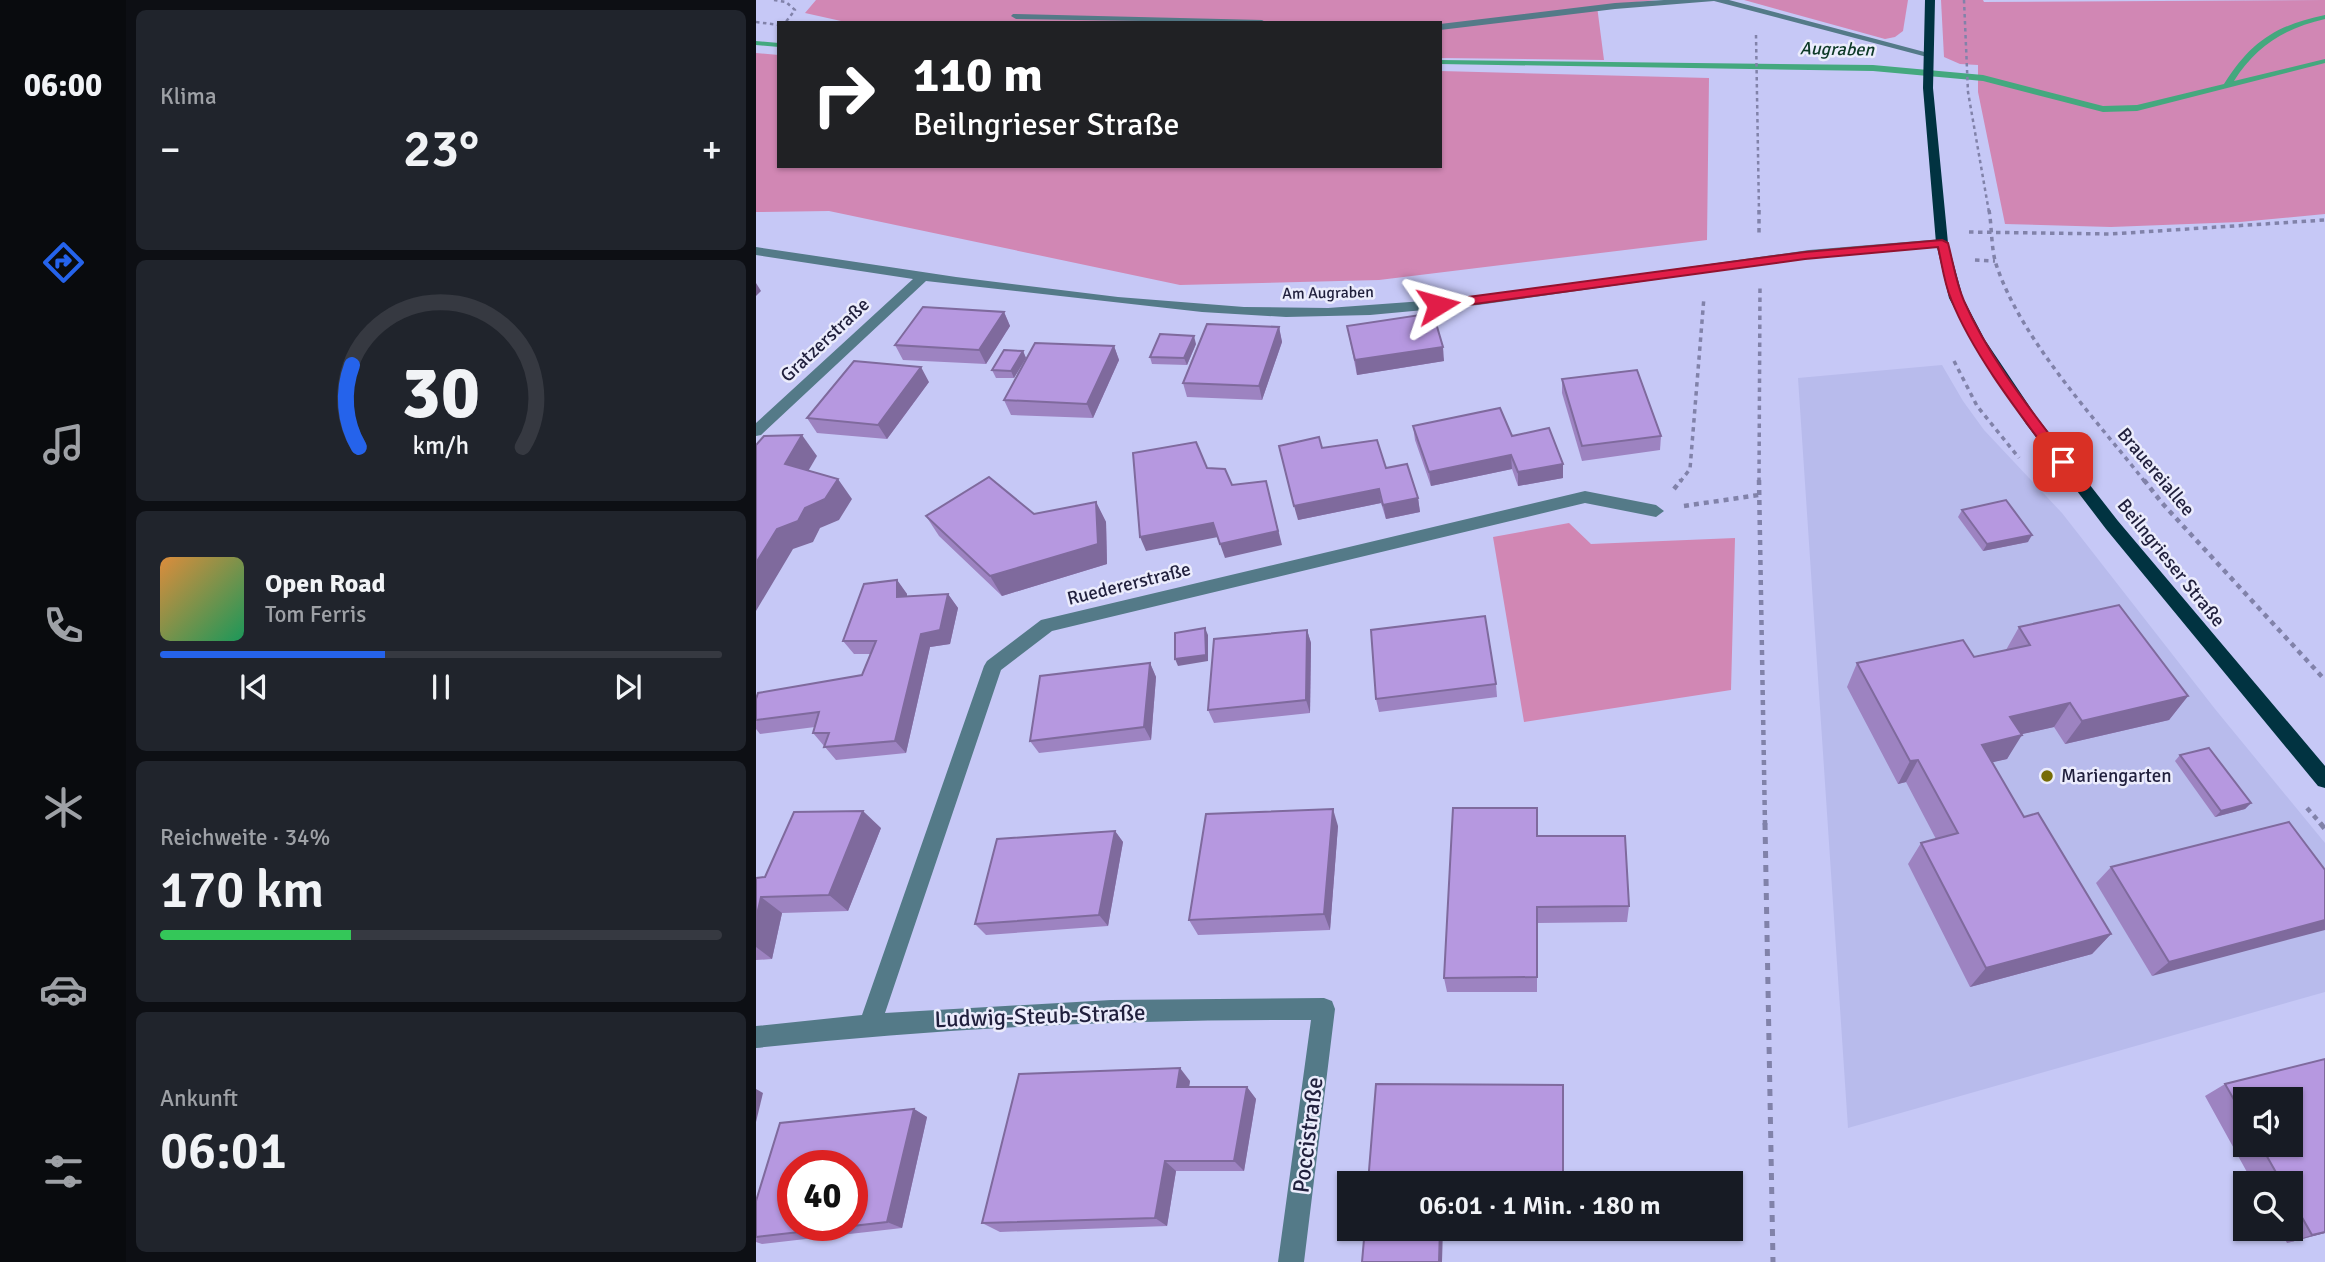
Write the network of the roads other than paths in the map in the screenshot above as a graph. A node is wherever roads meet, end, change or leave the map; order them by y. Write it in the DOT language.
graph roads {
  1 [pos="1710,0"];
  2 [pos="1930,0"];
  3 [pos="1725,1"];
  4 [pos="1016,16"];
  5 [pos="1192,21"];
  6 [pos="1442,27"];
  7 [pos="1928,57"];
  8 [pos="1942,243"];
  9 [pos="756,251"];
  10 [pos="921,278"];
  11 [pos="756,431"];
  12 [pos="1656,511"];
  13 [pos="2325,780"];
  14 [pos="1324,1009"];
  15 [pos="870,1023"];
  16 [pos="756,1037"];
  17 [pos="1291,1262"];
  1 -- 6 [label="street"];
  2 -- 7 [label="main road, Beilngrieser Straße"];
  3 -- 7 [label="street"];
  4 -- 5 [label="street"];
  7 -- 8 [label="main road, Beilngrieser Straße"];
  8 -- 10 [label="street, Am Augraben"];
  8 -- 13 [label="main road, Beilngrieser Straße"];
  9 -- 10 [label="street, Am Augraben"];
  10 -- 11 [label="street, Gratzerstraße"];
  12 -- 15 [label="street, Ruedererstraße"];
  14 -- 15 [label="street, Ludwig-Steub-Straße"];
  14 -- 17 [label="street, Poccistraße"];
  15 -- 16 [label="street, Ludwig-Steub-Straße"];
}
